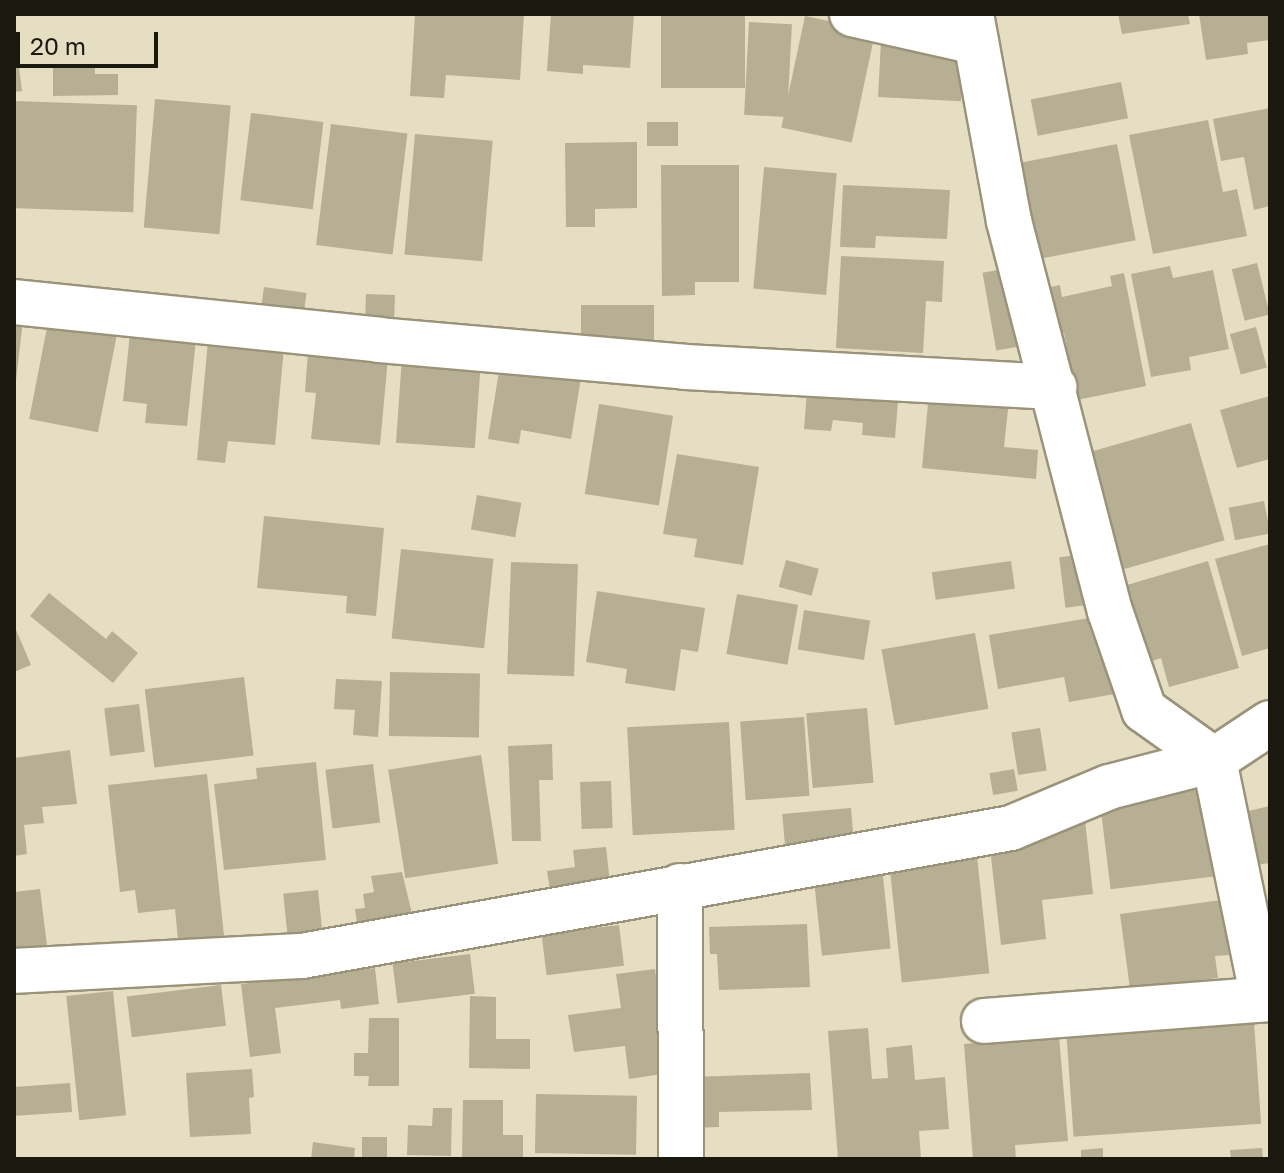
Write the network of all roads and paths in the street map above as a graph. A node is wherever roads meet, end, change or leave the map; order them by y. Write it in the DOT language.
graph roads {
  1 [pos="852,14"];
  2 [pos="974,28"];
  3 [pos="14,302"];
  4 [pos="1054,387"];
  5 [pos="1270,723"];
  6 [pos="1214,760"];
  7 [pos="680,886"];
  8 [pos="14,971"];
  9 [pos="1266,999"];
  10 [pos="984,1021"];
  11 [pos="681,1159"];
  1 -- 2 [label="street"];
  2 -- 4 [label="street"];
  3 -- 4 [label="street"];
  4 -- 6 [label="street"];
  5 -- 6 [label="street"];
  6 -- 7 [label="street"];
  6 -- 9 [label="street"];
  7 -- 8 [label="street"];
  7 -- 11 [label="street"];
  9 -- 10 [label="street"];
}
